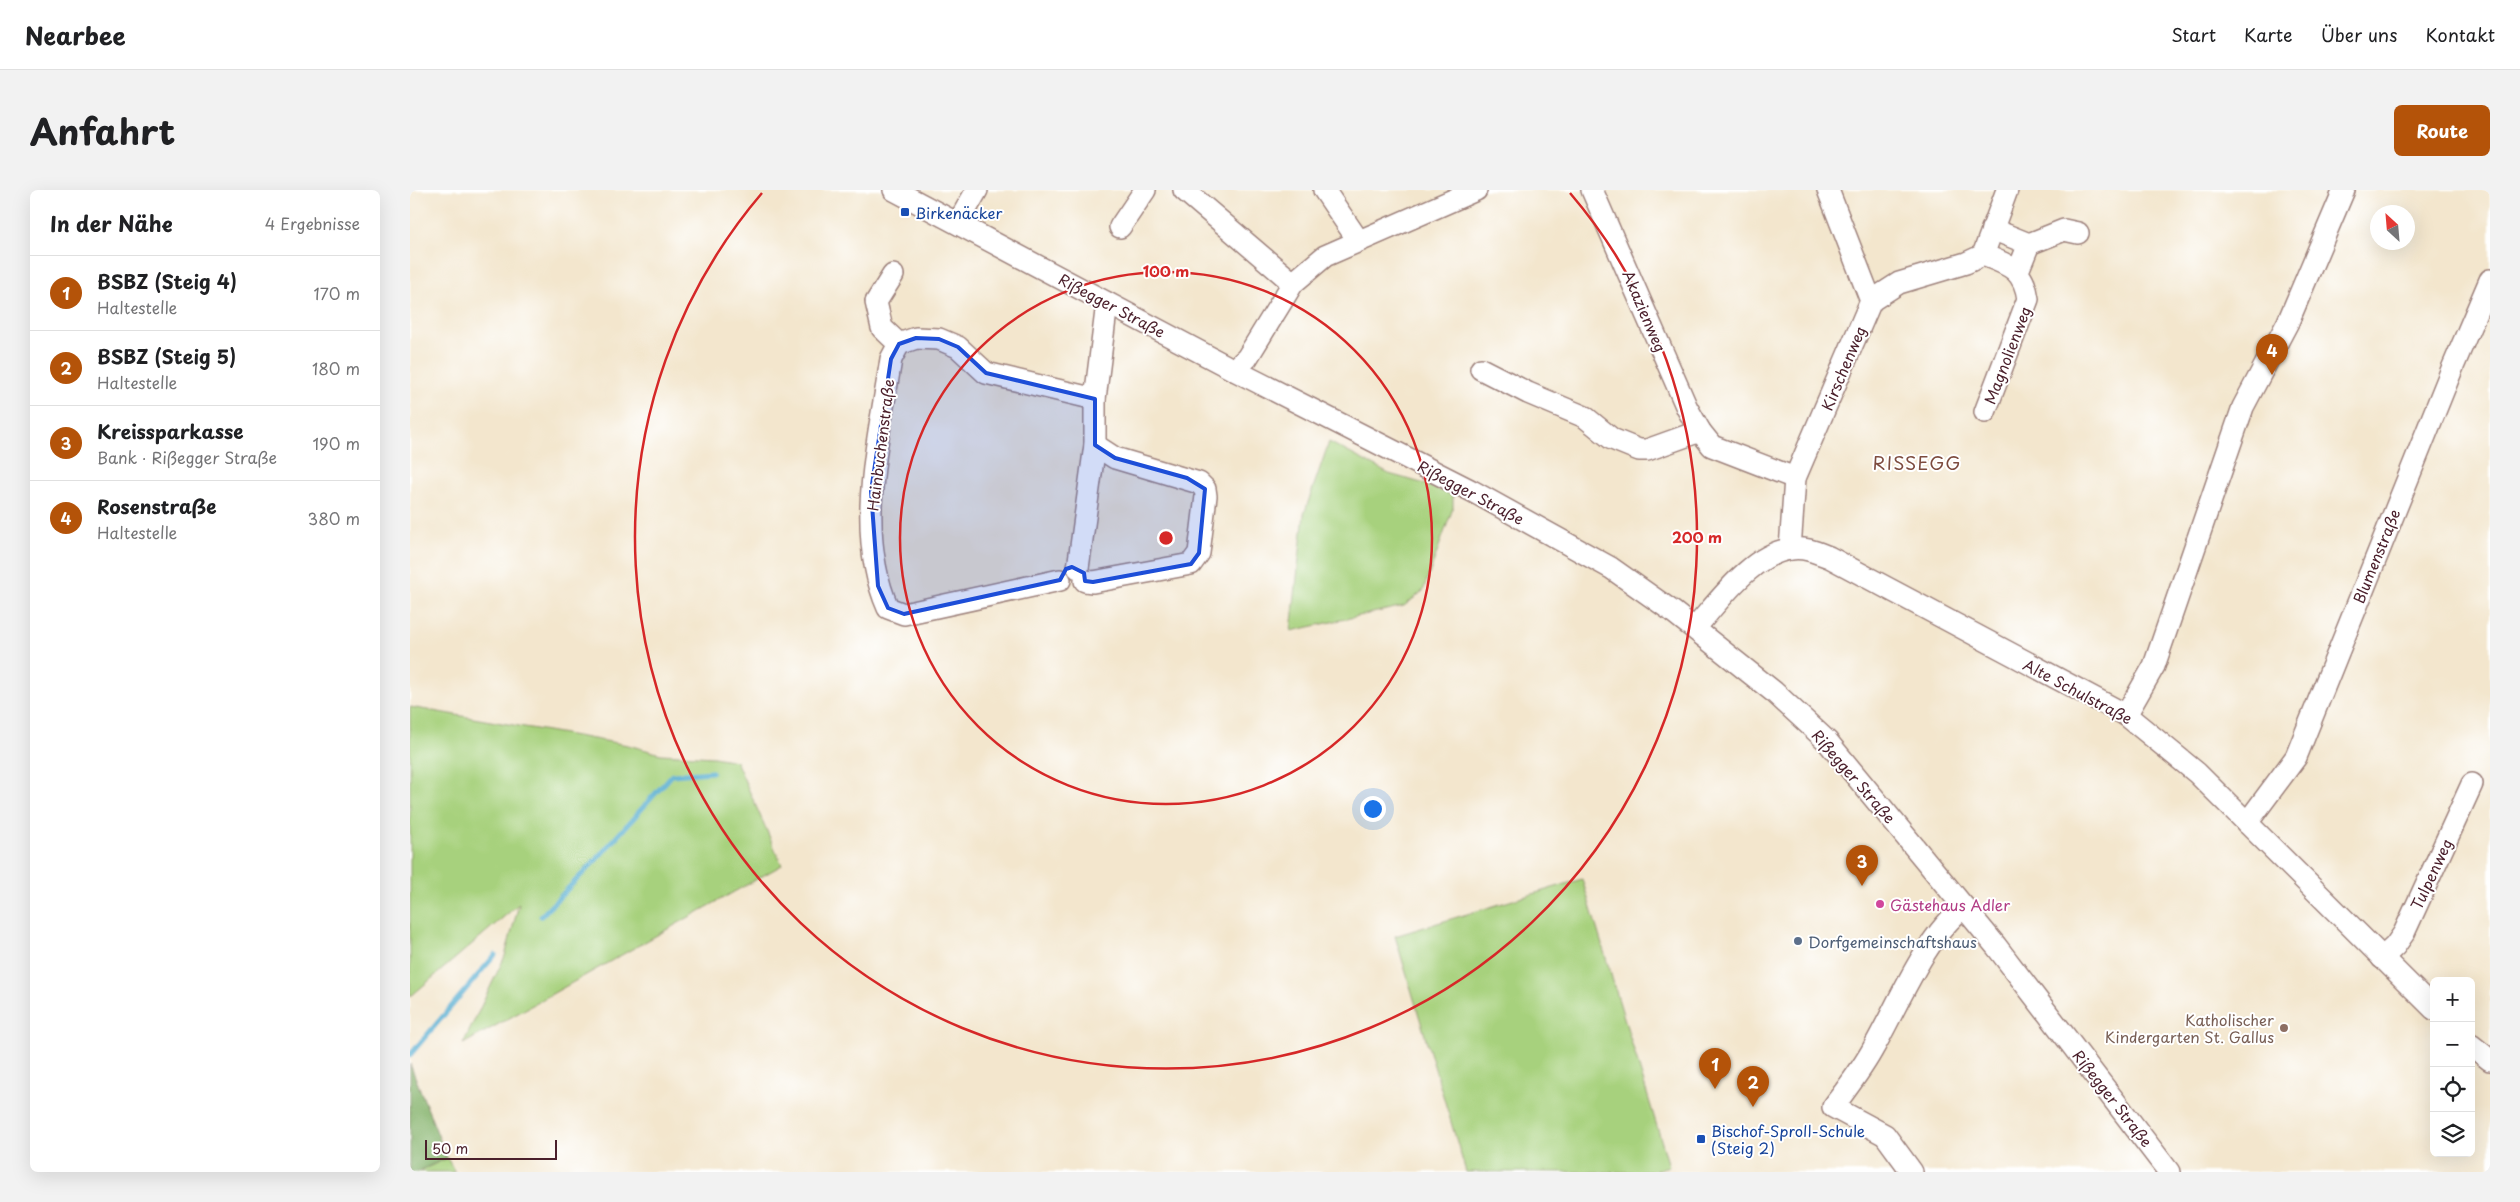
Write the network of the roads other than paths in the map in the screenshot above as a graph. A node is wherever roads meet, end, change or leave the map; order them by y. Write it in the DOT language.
graph roads {
  1 [pos="894,190"];
  2 [pos="977,190"];
  3 [pos="1146,190"];
  4 [pos="1184,190"];
  5 [pos="1324,190"];
  6 [pos="1476,190"];
  7 [pos="1592,190"];
  8 [pos="1828,190"];
  9 [pos="2008,190"];
  10 [pos="2344,190"];
  11 [pos="1436,198"];
  12 [pos="958,223"];
  13 [pos="1120,227"];
  14 [pos="1992,229"];
  15 [pos="2078,233"];
  16 [pos="1358,240"];
  17 [pos="2029,244"];
  18 [pos="1983,255"];
  19 [pos="2018,271"];
  20 [pos="893,275"];
  21 [pos="2490,280"];
  22 [pos="1293,283"];
  23 [pos="1871,301"];
  24 [pos="1107,303"];
  25 [pos="899,344"];
  26 [pos="1481,369"];
  27 [pos="1234,370"];
  28 [pos="1096,399"];
  29 [pos="1985,412"];
  30 [pos="1700,431"];
  31 [pos="1094,445"];
  32 [pos="1795,478"];
  33 [pos="1790,548"];
  34 [pos="1082,575"];
  35 [pos="1695,628"];
  36 [pos="2126,715"];
  37 [pos="2472,784"];
  38 [pos="2247,824"];
  39 [pos="1964,907"];
  40 [pos="2382,958"];
  41 [pos="2430,1005"];
  42 [pos="2475,1048"];
  43 [pos="2490,1060"];
  44 [pos="1912,1172"];
  45 [pos="2169,1172"];
  1 -- 12 [label="street, Rißegger Straße"];
  2 -- 12 [label="street"];
  3 -- 13 [label="street"];
  4 -- 22 [label="street"];
  5 -- 16 [label="street"];
  6 -- 11 [label="street"];
  7 -- 30 [label="street, Akazienweg"];
  8 -- 23 [label="street"];
  9 -- 14 [label="street"];
  10 -- 36 [label="street"];
  11 -- 16 [label="street"];
  12 -- 24 [label="street, Rißegger Straße"];
  14 -- 17 [label="street"];
  14 -- 18 [label="street"];
  15 -- 17 [label="street"];
  16 -- 22 [label="street"];
  17 -- 19 [label="street"];
  18 -- 19 [label="street"];
  18 -- 23 [label="street"];
  19 -- 29 [label="street, Magnolienweg"];
  20 -- 25 [label="street"];
  21 -- 38 [label="street, Blumenstraße"];
  22 -- 27 [label="street"];
  23 -- 32 [label="street, Kirschenweg"];
  24 -- 27 [label="street, Rißegger Straße"];
  24 -- 28 [label="street"];
  25 -- 28 [label="street"];
  25 -- 34 [label="street, Hainbuchenstraße"];
  26 -- 30 [label="street"];
  27 -- 35 [label="street, Rißegger Straße"];
  28 -- 31 [label="street"];
  30 -- 32 [label="street, Akazienweg"];
  31 -- 34 [label="street"];
  31 -- 34 [label="street, Hainbuchenstraße"];
  32 -- 33 [label="street, Kirschenweg"];
  33 -- 35 [label="street, Alte Schulstraße"];
  33 -- 36 [label="street, Alte Schulstraße"];
  35 -- 39 [label="street, Rißegger Straße"];
  36 -- 38 [label="street, Alte Schulstraße"];
  37 -- 40 [label="street, Tulpenweg"];
  38 -- 40 [label="street, Alte Schulstraße"];
  39 -- 44 [label="street"];
  39 -- 45 [label="street, Rißegger Straße"];
  40 -- 41 [label="street, Alte Schulstraße"];
  42 -- 43 [label="street"];
}
